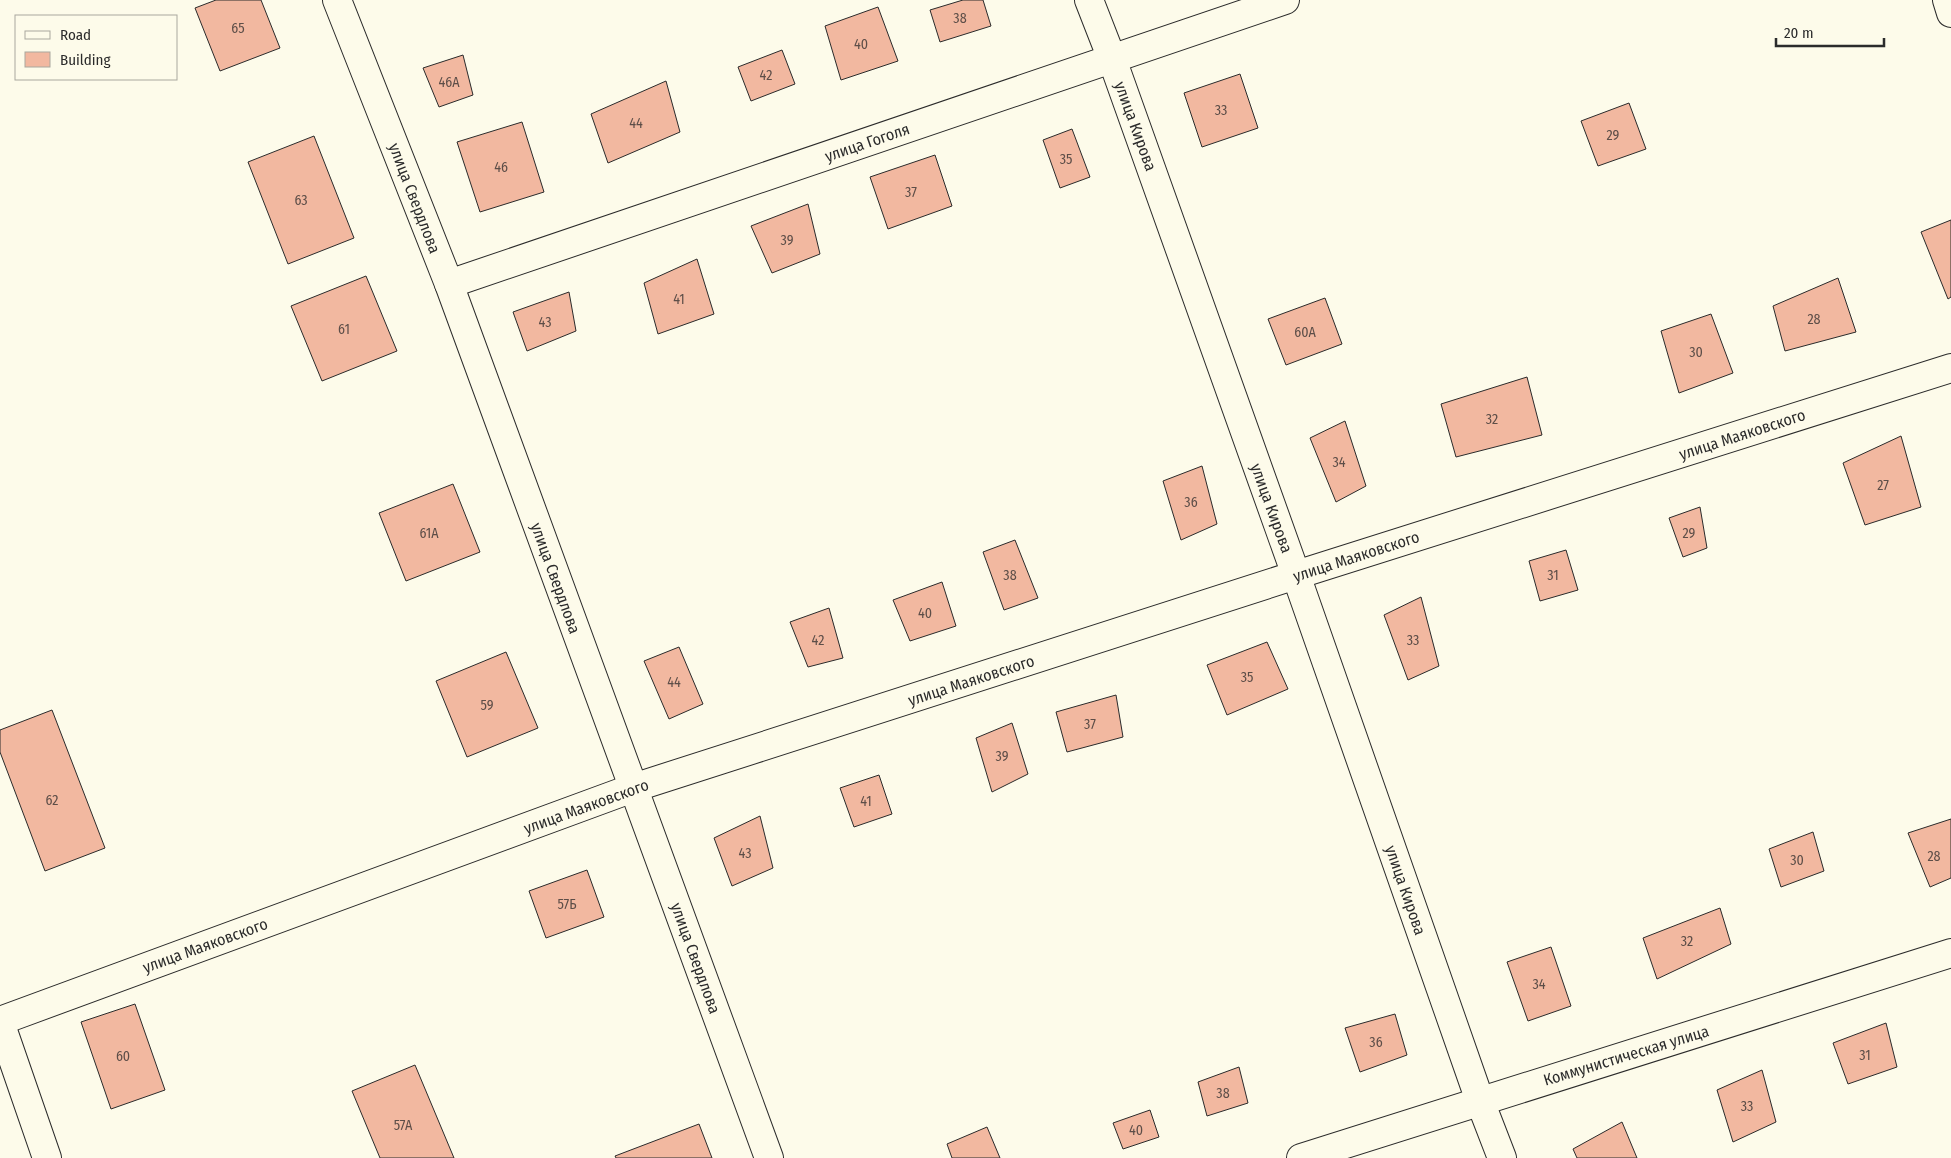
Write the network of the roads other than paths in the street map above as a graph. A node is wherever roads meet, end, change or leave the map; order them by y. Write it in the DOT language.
graph roads {
  1 [pos="337,0"];
  2 [pos="1089,0"];
  3 [pos="1285,0"];
  4 [pos="1947,0"];
  5 [pos="1951,13"];
  6 [pos="1112,59"];
  7 [pos="448,284"];
  8 [pos="1951,368"];
  9 [pos="1296,575"];
  10 [pos="633,788"];
  11 [pos="1951,953"];
  12 [pos="0,1021"];
  13 [pos="1480,1101"];
  14 [pos="47,1158"];
  15 [pos="769,1158"];
  16 [pos="1301,1158"];
  17 [pos="1502,1158"];
  1 -- 7 [label="street, улица Свердлова"];
  2 -- 6 [label="street, улица Кирова"];
  3 -- 6 [label="street, улица Гоголя"];
  4 -- 5 [label="street"];
  6 -- 7 [label="street, улица Гоголя"];
  6 -- 9 [label="street, улица Кирова"];
  7 -- 10 [label="street, улица Свердлова"];
  8 -- 9 [label="street, улица Маяковского"];
  9 -- 10 [label="street, улица Маяковского"];
  9 -- 13 [label="street, улица Кирова"];
  10 -- 12 [label="street, улица Маяковского"];
  10 -- 15 [label="street, улица Свердлова"];
  11 -- 13 [label="street, Коммунистическая улица"];
  12 -- 14 [label="street"];
  13 -- 16 [label="street, Коммунистическая улица"];
  13 -- 17 [label="street, улица Кирова"];
}
